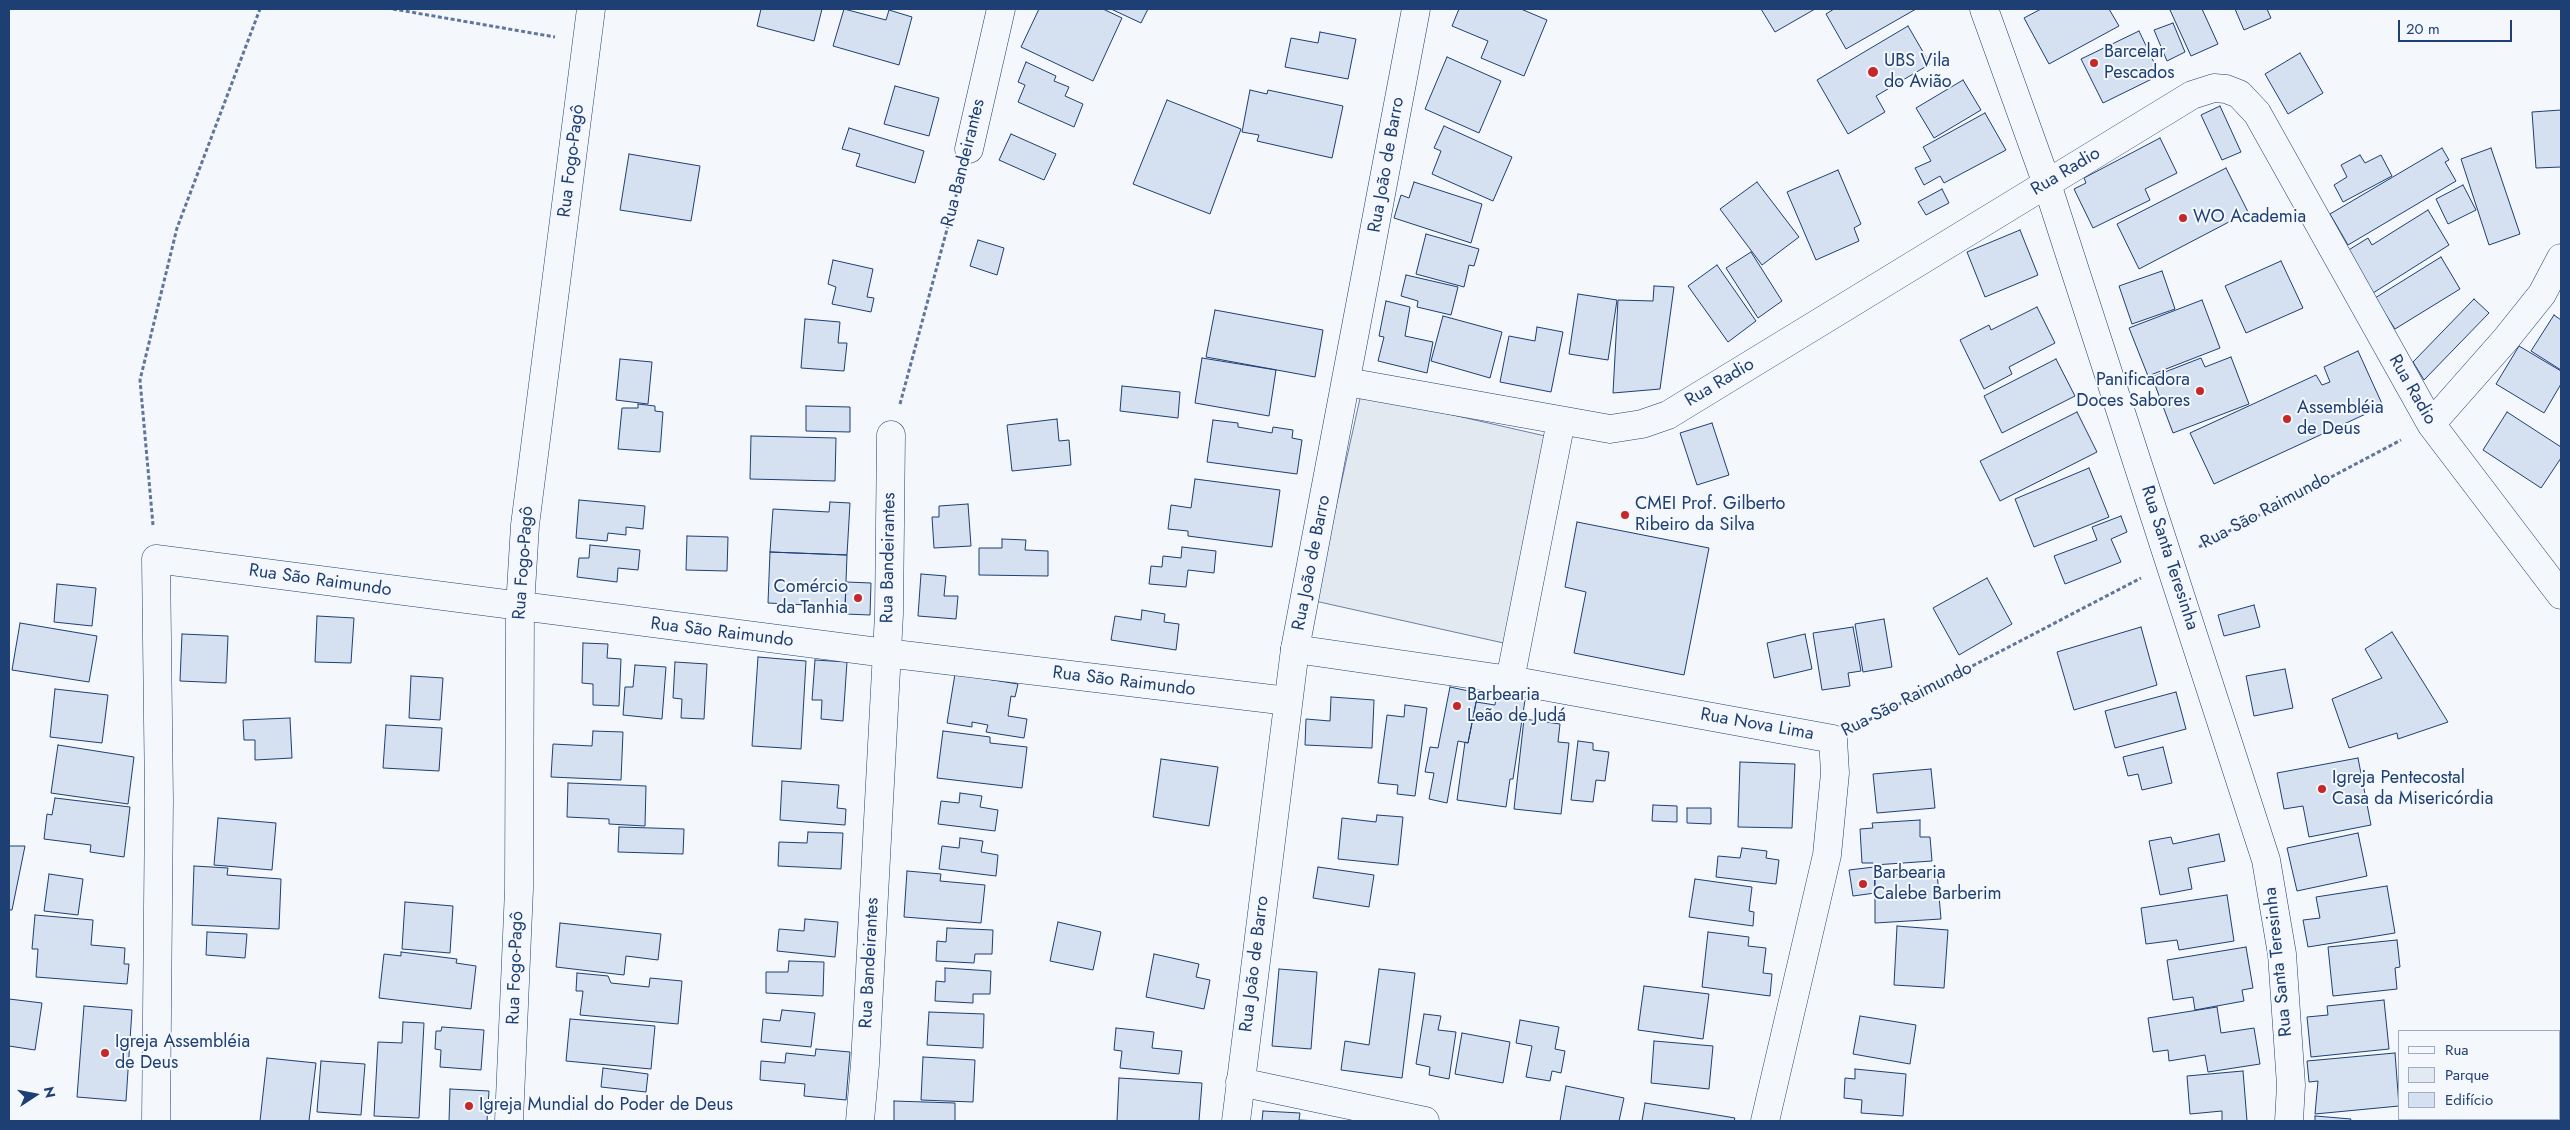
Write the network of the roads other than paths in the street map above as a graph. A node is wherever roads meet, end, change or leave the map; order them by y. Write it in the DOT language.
graph roads {
  1 [pos="591,9"];
  2 [pos="1001,9"];
  3 [pos="1416,9"];
  4 [pos="1984,9"];
  5 [pos="969,149"];
  6 [pos="2047,184"];
  7 [pos="2561,258"];
  8 [pos="1347,382"];
  9 [pos="1561,420"];
  10 [pos="2430,424"];
  11 [pos="891,435"];
  12 [pos="2561,594"];
  13 [pos="520,607"];
  14 [pos="1295,649"];
  15 [pos="886,653"];
  16 [pos="1510,680"];
  17 [pos="1288,701"];
  18 [pos="1240,1082"];
  19 [pos="156,1121"];
  20 [pos="509,1121"];
  21 [pos="860,1121"];
  22 [pos="1236,1121"];
  23 [pos="1424,1121"];
  24 [pos="1765,1121"];
  25 [pos="2289,1121"];
  1 -- 13 [label="street, Rua Fogo-Pagô"];
  2 -- 5 [label="street, Rua Bandeirantes"];
  3 -- 8 [label="street, Rua João de Barro"];
  4 -- 6 [label="street, Rua Santa Teresinha"];
  6 -- 9 [label="street, Rua Radio"];
  6 -- 10 [label="street, Rua Radio"];
  6 -- 25 [label="street, Rua Santa Teresinha"];
  7 -- 10 [label="street"];
  8 -- 9 [label="street, Rua Radio"];
  8 -- 14 [label="street, Rua João de Barro"];
  9 -- 16 [label="street"];
  10 -- 12 [label="street, Rua Radio"];
  11 -- 15 [label="street, Rua Bandeirantes"];
  13 -- 15 [label="street, Rua São Raimundo"];
  13 -- 19 [label="street, Rua São Raimundo"];
  13 -- 20 [label="street, Rua Fogo-Pagô"];
  14 -- 16 [label="street, Rua Nova Lima"];
  14 -- 17 [label="street, Rua João de Barro"];
  15 -- 17 [label="street, Rua São Raimundo"];
  15 -- 21 [label="street, Rua Bandeirantes"];
  16 -- 24 [label="street, Rua Nova Lima"];
  17 -- 18 [label="street, Rua João de Barro"];
  18 -- 22 [label="street, Rua João de Barro"];
  18 -- 23 [label="street"];
}
